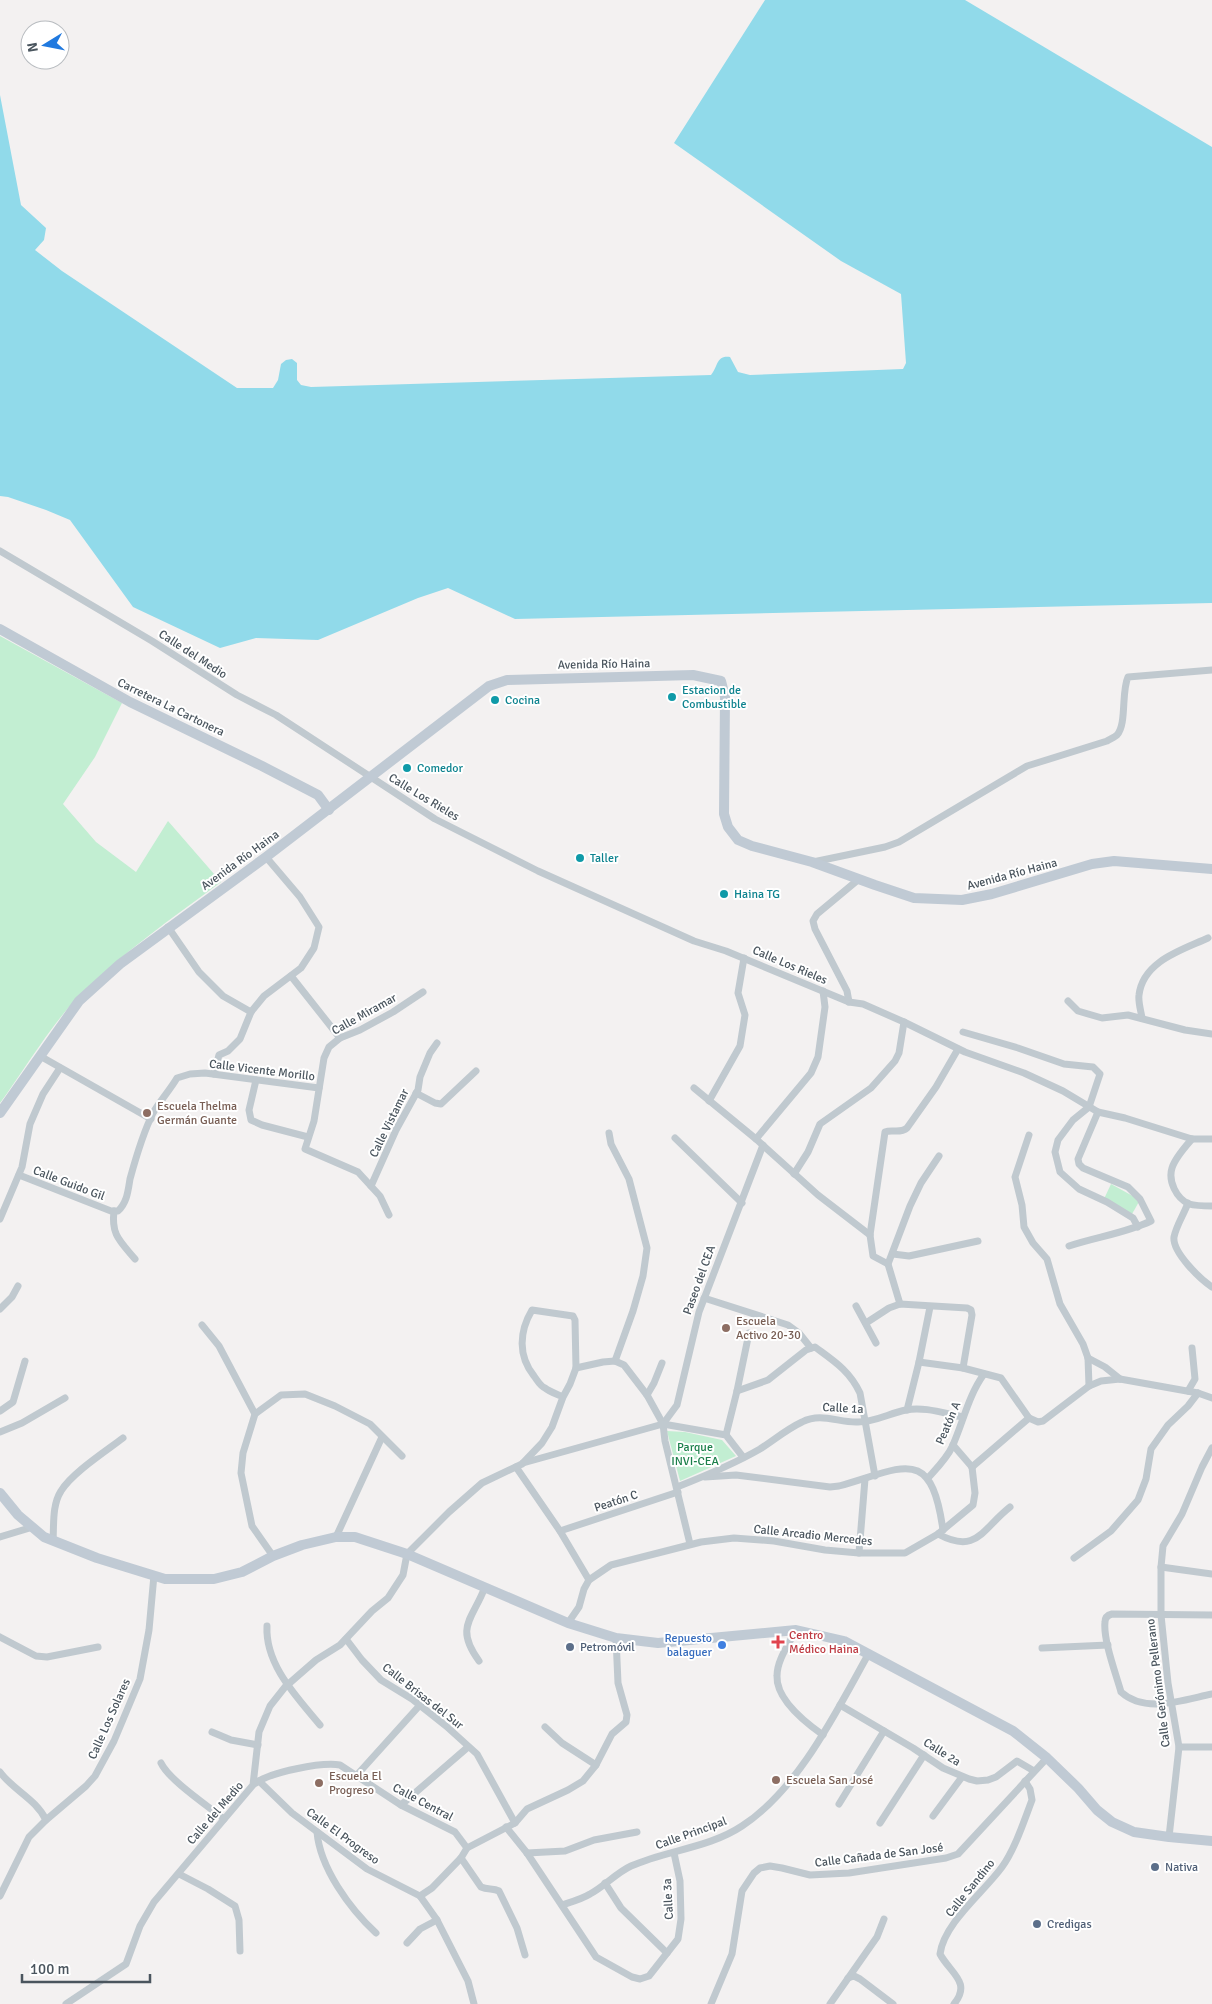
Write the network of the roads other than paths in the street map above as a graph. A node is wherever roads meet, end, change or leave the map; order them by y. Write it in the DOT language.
graph roads {
  1 [pos="0,551"];
  2 [pos="0,629"];
  3 [pos="1212,670"];
  4 [pos="371,778"];
  5 [pos="328,810"];
  6 [pos="266,857"];
  7 [pos="812,862"];
  8 [pos="1212,869"];
  9 [pos="858,879"];
  10 [pos="168,927"];
  11 [pos="1208,938"];
  12 [pos="744,958"];
  13 [pos="291,976"];
  14 [pos="823,991"];
  15 [pos="423,992"];
  16 [pos="1068,1000"];
  17 [pos="849,1002"];
  18 [pos="251,1012"];
  19 [pos="1142,1018"];
  20 [pos="904,1022"];
  21 [pos="963,1032"];
  22 [pos="1212,1034"];
  23 [pos="340,1038"];
  24 [pos="437,1042"];
  25 [pos="958,1049"];
  26 [pos="40,1056"];
  27 [pos="60,1068"];
  28 [pos="476,1071"];
  29 [pos="214,1074"];
  30 [pos="256,1080"];
  31 [pos="319,1088"];
  32 [pos="694,1088"];
  33 [pos="416,1093"];
  34 [pos="709,1101"];
  35 [pos="1089,1106"];
  36 [pos="1098,1112"];
  37 [pos="0,1113"];
  38 [pos="151,1119"];
  39 [pos="609,1133"];
  40 [pos="1029,1135"];
  41 [pos="308,1137"];
  42 [pos="676,1138"];
  43 [pos="756,1139"];
  44 [pos="1192,1139"];
  45 [pos="1212,1139"];
  46 [pos="763,1145"];
  47 [pos="939,1156"];
  48 [pos="794,1174"];
  49 [pos="19,1175"];
  50 [pos="371,1186"];
  51 [pos="742,1203"];
  52 [pos="1188,1203"];
  53 [pos="1212,1206"];
  54 [pos="113,1211"];
  55 [pos="389,1215"];
  56 [pos="0,1219"];
  57 [pos="1138,1227"];
  58 [pos="870,1235"];
  59 [pos="978,1241"];
  60 [pos="1069,1246"];
  61 [pos="893,1254"];
  62 [pos="135,1259"];
  63 [pos="888,1264"];
  64 [pos="18,1286"];
  65 [pos="1212,1287"];
  66 [pos="704,1298"];
  67 [pos="900,1304"];
  68 [pos="856,1306"];
  69 [pos="930,1307"];
  70 [pos="0,1309"];
  71 [pos="866,1323"];
  72 [pos="202,1325"];
  73 [pos="749,1333"];
  74 [pos="876,1343"];
  75 [pos="811,1348"];
  76 [pos="1192,1348"];
  77 [pos="1088,1358"];
  78 [pos="25,1360"];
  79 [pos="615,1361"];
  80 [pos="919,1362"];
  81 [pos="662,1364"];
  82 [pos="576,1368"];
  83 [pos="963,1368"];
  84 [pos="984,1374"];
  85 [pos="1120,1379"];
  86 [pos="1089,1386"];
  87 [pos="737,1391"];
  88 [pos="1188,1391"];
  89 [pos="1198,1393"];
  90 [pos="647,1395"];
  91 [pos="563,1397"];
  92 [pos="65,1398"];
  93 [pos="1212,1398"];
  94 [pos="907,1410"];
  95 [pos="0,1412"];
  96 [pos="255,1414"];
  97 [pos="963,1417"];
  98 [pos="1028,1418"];
  99 [pos="865,1422"];
  100 [pos="663,1424"];
  101 [pos="0,1432"];
  102 [pos="726,1435"];
  103 [pos="382,1437"];
  104 [pos="123,1438"];
  105 [pos="953,1445"];
  106 [pos="1212,1448"];
  107 [pos="402,1456"];
  108 [pos="743,1457"];
  109 [pos="519,1465"];
  110 [pos="972,1467"];
  111 [pos="875,1476"];
  112 [pos="702,1477"];
  113 [pos="928,1478"];
  114 [pos="864,1479"];
  115 [pos="677,1490"];
  116 [pos="0,1493"];
  117 [pos="1010,1507"];
  118 [pos="33,1527"];
  119 [pos="560,1531"];
  120 [pos="940,1532"];
  121 [pos="0,1537"];
  122 [pos="336,1537"];
  123 [pos="53,1541"];
  124 [pos="690,1544"];
  125 [pos="859,1553"];
  126 [pos="407,1554"];
  127 [pos="273,1556"];
  128 [pos="1074,1558"];
  129 [pos="1161,1567"];
  130 [pos="1212,1574"];
  131 [pos="154,1575"];
  132 [pos="589,1580"];
  133 [pos="485,1587"];
  134 [pos="1161,1615"];
  135 [pos="1212,1615"];
  136 [pos="568,1622"];
  137 [pos="267,1626"];
  138 [pos="796,1630"];
  139 [pos="0,1637"];
  140 [pos="616,1638"];
  141 [pos="346,1639"];
  142 [pos="1108,1645"];
  143 [pos="98,1647"];
  144 [pos="1042,1648"];
  145 [pos="869,1653"];
  146 [pos="479,1661"];
  147 [pos="288,1683"];
  148 [pos="1212,1694"];
  149 [pos="1172,1702"];
  150 [pos="420,1705"];
  151 [pos="840,1705"];
  152 [pos="320,1725"];
  153 [pos="545,1727"];
  154 [pos="884,1731"];
  155 [pos="212,1732"];
  156 [pos="823,1735"];
  157 [pos="258,1745"];
  158 [pos="468,1746"];
  159 [pos="1179,1747"];
  160 [pos="1212,1748"];
  161 [pos="924,1755"];
  162 [pos="1047,1758"];
  163 [pos="161,1763"];
  164 [pos="596,1765"];
  165 [pos="1034,1771"];
  166 [pos="0,1772"];
  167 [pos="356,1776"];
  168 [pos="962,1777"];
  169 [pos="1025,1781"];
  170 [pos="256,1783"];
  171 [pos="839,1804"];
  172 [pos="401,1805"];
  173 [pos="934,1816"];
  174 [pos="224,1819"];
  175 [pos="46,1820"];
  176 [pos="515,1822"];
  177 [pos="880,1823"];
  178 [pos="506,1827"];
  179 [pos="317,1832"];
  180 [pos="637,1832"];
  181 [pos="1169,1837"];
  182 [pos="1212,1841"];
  183 [pos="467,1848"];
  184 [pos="527,1853"];
  185 [pos="674,1853"];
  186 [pos="461,1858"];
  187 [pos="179,1874"];
  188 [pos="605,1883"];
  189 [pos="0,1896"];
  190 [pos="420,1896"];
  191 [pos="562,1906"];
  192 [pos="884,1919"];
  193 [pos="437,1920"];
  194 [pos="376,1932"];
  195 [pos="407,1943"];
  196 [pos="240,1951"];
  197 [pos="667,1953"];
  198 [pos="525,1956"];
  199 [pos="848,1978"];
  200 [pos="66,2004"];
  201 [pos="474,2004"];
  202 [pos="710,2004"];
  203 [pos="830,2004"];
  204 [pos="892,2004"];
  205 [pos="954,2004"];
  1 -- 4 [label="street, Calle del Medio"];
  2 -- 5 [label="street, Carretera La Cartonera"];
  3 -- 7 [label="street"];
  4 -- 5 [label="street, Avenida Río Haina"];
  4 -- 7 [label="street, Avenida Río Haina"];
  4 -- 12 [label="street, Calle Los Rieles"];
  5 -- 6 [label="street, Avenida Río Haina"];
  6 -- 10 [label="street, Avenida Río Haina"];
  6 -- 13 [label="street"];
  7 -- 9 [label="street, Avenida Río Haina"];
  8 -- 9 [label="street, Avenida Río Haina"];
  9 -- 17 [label="street"];
  10 -- 18 [label="street"];
  10 -- 26 [label="street, Avenida Río Haina"];
  11 -- 19 [label="street"];
  12 -- 14 [label="street, Calle Los Rieles"];
  12 -- 34 [label="street"];
  13 -- 18 [label="street"];
  13 -- 23 [label="street"];
  14 -- 17 [label="street, Calle Los Rieles"];
  14 -- 43 [label="street"];
  15 -- 23 [label="street, Calle Miramar"];
  16 -- 19 [label="street"];
  17 -- 20 [label="street, Calle Los Rieles"];
  18 -- 29 [label="street"];
  19 -- 22 [label="street"];
  20 -- 25 [label="street, Calle Los Rieles"];
  20 -- 48 [label="street"];
  21 -- 35 [label="street"];
  23 -- 31 [label="street, Calle Miramar"];
  24 -- 33 [label="street, Calle Vistamar"];
  25 -- 35 [label="street, Calle Los Rieles"];
  25 -- 58 [label="street"];
  26 -- 27 [label="street"];
  26 -- 37 [label="street, Avenida Río Haina"];
  27 -- 38 [label="street"];
  27 -- 49 [label="street"];
  28 -- 33 [label="street"];
  29 -- 30 [label="street, Calle Vicente Morillo"];
  29 -- 38 [label="street, Calle Vicente Morillo"];
  30 -- 31 [label="street, Calle Vicente Morillo"];
  30 -- 41 [label="street"];
  31 -- 41 [label="street, Calle Miramar"];
  32 -- 34 [label="street"];
  33 -- 50 [label="street, Calle Vistamar"];
  34 -- 43 [label="street"];
  35 -- 36 [label="street, Calle Los Rieles"];
  35 -- 57 [label="street"];
  36 -- 44 [label="street, Calle Los Rieles"];
  36 -- 57 [label="street"];
  38 -- 54 [label="street, Calle Vicente Morillo"];
  39 -- 79 [label="street"];
  40 -- 77 [label="street"];
  41 -- 50 [label="street, Calle Miramar"];
  42 -- 51 [label="street"];
  43 -- 46 [label="street"];
  44 -- 45 [label="street, Calle Los Rieles"];
  44 -- 52 [label="street"];
  46 -- 48 [label="street"];
  46 -- 51 [label="street, Paseo del CEA"];
  47 -- 61 [label="street"];
  48 -- 58 [label="street"];
  49 -- 54 [label="street, Calle Guido Gil"];
  49 -- 56 [label="street"];
  50 -- 55 [label="street"];
  51 -- 66 [label="street, Paseo del CEA"];
  52 -- 53 [label="street"];
  52 -- 65 [label="street"];
  54 -- 62 [label="street"];
  57 -- 60 [label="street"];
  58 -- 63 [label="street"];
  59 -- 61 [label="street"];
  61 -- 63 [label="street"];
  63 -- 67 [label="street"];
  64 -- 70 [label="street"];
  66 -- 75 [label="street"];
  66 -- 100 [label="street, Paseo del CEA"];
  67 -- 69 [label="street"];
  67 -- 71 [label="street"];
  68 -- 71 [label="street"];
  69 -- 80 [label="street"];
  69 -- 83 [label="street"];
  71 -- 74 [label="street"];
  72 -- 96 [label="street"];
  73 -- 87 [label="street"];
  75 -- 87 [label="street"];
  75 -- 99 [label="street"];
  76 -- 88 [label="street"];
  77 -- 85 [label="street"];
  77 -- 86 [label="street"];
  78 -- 95 [label="street"];
  79 -- 82 [label="street"];
  79 -- 90 [label="street"];
  80 -- 83 [label="street"];
  80 -- 94 [label="street"];
  81 -- 90 [label="street"];
  82 -- 91 [label="street"];
  82 -- 91 [label="street"];
  83 -- 84 [label="street"];
  84 -- 97 [label="street, Peatón A"];
  84 -- 98 [label="street"];
  85 -- 86 [label="street"];
  85 -- 88 [label="street"];
  86 -- 98 [label="street"];
  87 -- 102 [label="street"];
  88 -- 89 [label="street"];
  89 -- 93 [label="street"];
  89 -- 128 [label="street"];
  90 -- 100 [label="street"];
  91 -- 109 [label="street"];
  92 -- 101 [label="street"];
  94 -- 97 [label="street, Calle 1a"];
  94 -- 99 [label="street, Calle 1a"];
  96 -- 103 [label="street"];
  96 -- 127 [label="street"];
  97 -- 105 [label="street, Peatón A"];
  98 -- 110 [label="street"];
  99 -- 108 [label="street, Calle 1a"];
  99 -- 111 [label="street"];
  100 -- 102 [label="street"];
  100 -- 109 [label="street"];
  100 -- 115 [label="street"];
  102 -- 108 [label="street"];
  103 -- 107 [label="street"];
  103 -- 122 [label="street"];
  104 -- 123 [label="street"];
  105 -- 110 [label="street"];
  105 -- 113 [label="street, Peatón A"];
  106 -- 129 [label="street, Calle Gerónimo Pellerano"];
  108 -- 112 [label="street, Calle 1a"];
  109 -- 119 [label="street"];
  109 -- 126 [label="street"];
  110 -- 120 [label="street, Calle Arcadio Mercedes"];
  111 -- 113 [label="street"];
  111 -- 114 [label="street"];
  112 -- 114 [label="street"];
  112 -- 115 [label="street, Calle 1a"];
  113 -- 120 [label="street"];
  114 -- 125 [label="street"];
  115 -- 119 [label="street, Peatón C"];
  115 -- 124 [label="street"];
  116 -- 118 [label="street"];
  117 -- 120 [label="street"];
  118 -- 121 [label="street"];
  118 -- 123 [label="street"];
  119 -- 132 [label="street"];
  120 -- 125 [label="street, Calle Arcadio Mercedes"];
  122 -- 126 [label="street"];
  122 -- 127 [label="street"];
  123 -- 131 [label="street"];
  124 -- 125 [label="street, Calle Arcadio Mercedes"];
  124 -- 132 [label="street, Calle Arcadio Mercedes"];
  126 -- 133 [label="street"];
  126 -- 141 [label="street, Calle del Medio"];
  127 -- 131 [label="street"];
  129 -- 130 [label="street"];
  129 -- 134 [label="street, Calle Gerónimo Pellerano"];
  131 -- 175 [label="street, Calle Los Solares"];
  132 -- 136 [label="street"];
  133 -- 136 [label="street"];
  133 -- 146 [label="street"];
  134 -- 135 [label="street"];
  134 -- 142 [label="street"];
  134 -- 149 [label="street, Calle Gerónimo Pellerano"];
  136 -- 140 [label="street"];
  137 -- 147 [label="street"];
  138 -- 140 [label="street"];
  138 -- 145 [label="street"];
  138 -- 156 [label="street"];
  139 -- 143 [label="street"];
  140 -- 164 [label="street"];
  141 -- 147 [label="street, Calle del Medio"];
  141 -- 150 [label="street, Calle Brisas del Sur"];
  142 -- 144 [label="street"];
  142 -- 149 [label="street"];
  145 -- 151 [label="street, Calle Principal"];
  145 -- 162 [label="street"];
  147 -- 152 [label="street"];
  147 -- 157 [label="street, Calle del Medio"];
  148 -- 149 [label="street"];
  149 -- 159 [label="street, Calle Gerónimo Pellerano"];
  150 -- 158 [label="street, Calle Brisas del Sur"];
  150 -- 167 [label="street"];
  151 -- 154 [label="street, Calle 2a"];
  151 -- 156 [label="street, Calle Principal"];
  153 -- 164 [label="street"];
  154 -- 161 [label="street, Calle 2a"];
  154 -- 171 [label="street"];
  155 -- 157 [label="street"];
  156 -- 185 [label="street, Calle Principal"];
  157 -- 170 [label="street, Calle del Medio"];
  158 -- 172 [label="street"];
  158 -- 176 [label="street, Calle Brisas del Sur"];
  159 -- 160 [label="street"];
  159 -- 181 [label="street, Calle Gerónimo Pellerano"];
  161 -- 168 [label="street, Calle 2a"];
  161 -- 177 [label="street"];
  162 -- 165 [label="street, Calle Cañada de San José"];
  162 -- 181 [label="street"];
  163 -- 174 [label="street"];
  164 -- 176 [label="street"];
  165 -- 168 [label="street, Calle 2a"];
  165 -- 169 [label="street, Calle Cañada de San José"];
  166 -- 175 [label="street"];
  167 -- 170 [label="street, Calle Central"];
  167 -- 172 [label="street, Calle Central"];
  168 -- 173 [label="street"];
  169 -- 202 [label="street, Calle Cañada de San José"];
  169 -- 205 [label="street, Calle Sandino"];
  170 -- 174 [label="street, Calle del Medio"];
  170 -- 179 [label="street, Calle El Progreso"];
  172 -- 183 [label="street, Calle Central"];
  174 -- 187 [label="street, Calle del Medio"];
  175 -- 189 [label="street, Calle Los Solares"];
  176 -- 178 [label="street"];
  178 -- 183 [label="street"];
  178 -- 184 [label="street"];
  179 -- 190 [label="street, Calle El Progreso"];
  179 -- 194 [label="street"];
  180 -- 184 [label="street"];
  181 -- 182 [label="street"];
  183 -- 186 [label="street"];
  184 -- 191 [label="street"];
  185 -- 188 [label="street, Calle Principal"];
  185 -- 197 [label="street, Calle 3a"];
  186 -- 190 [label="street"];
  186 -- 198 [label="street"];
  187 -- 196 [label="street"];
  187 -- 200 [label="street, Calle del Medio"];
  188 -- 191 [label="street, Calle Principal"];
  188 -- 197 [label="street"];
  190 -- 193 [label="street, Calle El Progreso"];
  191 -- 197 [label="street, Calle 3a"];
  192 -- 199 [label="street"];
  193 -- 195 [label="street"];
  193 -- 201 [label="street, Calle El Progreso"];
  199 -- 203 [label="street"];
  199 -- 204 [label="street"];
}
